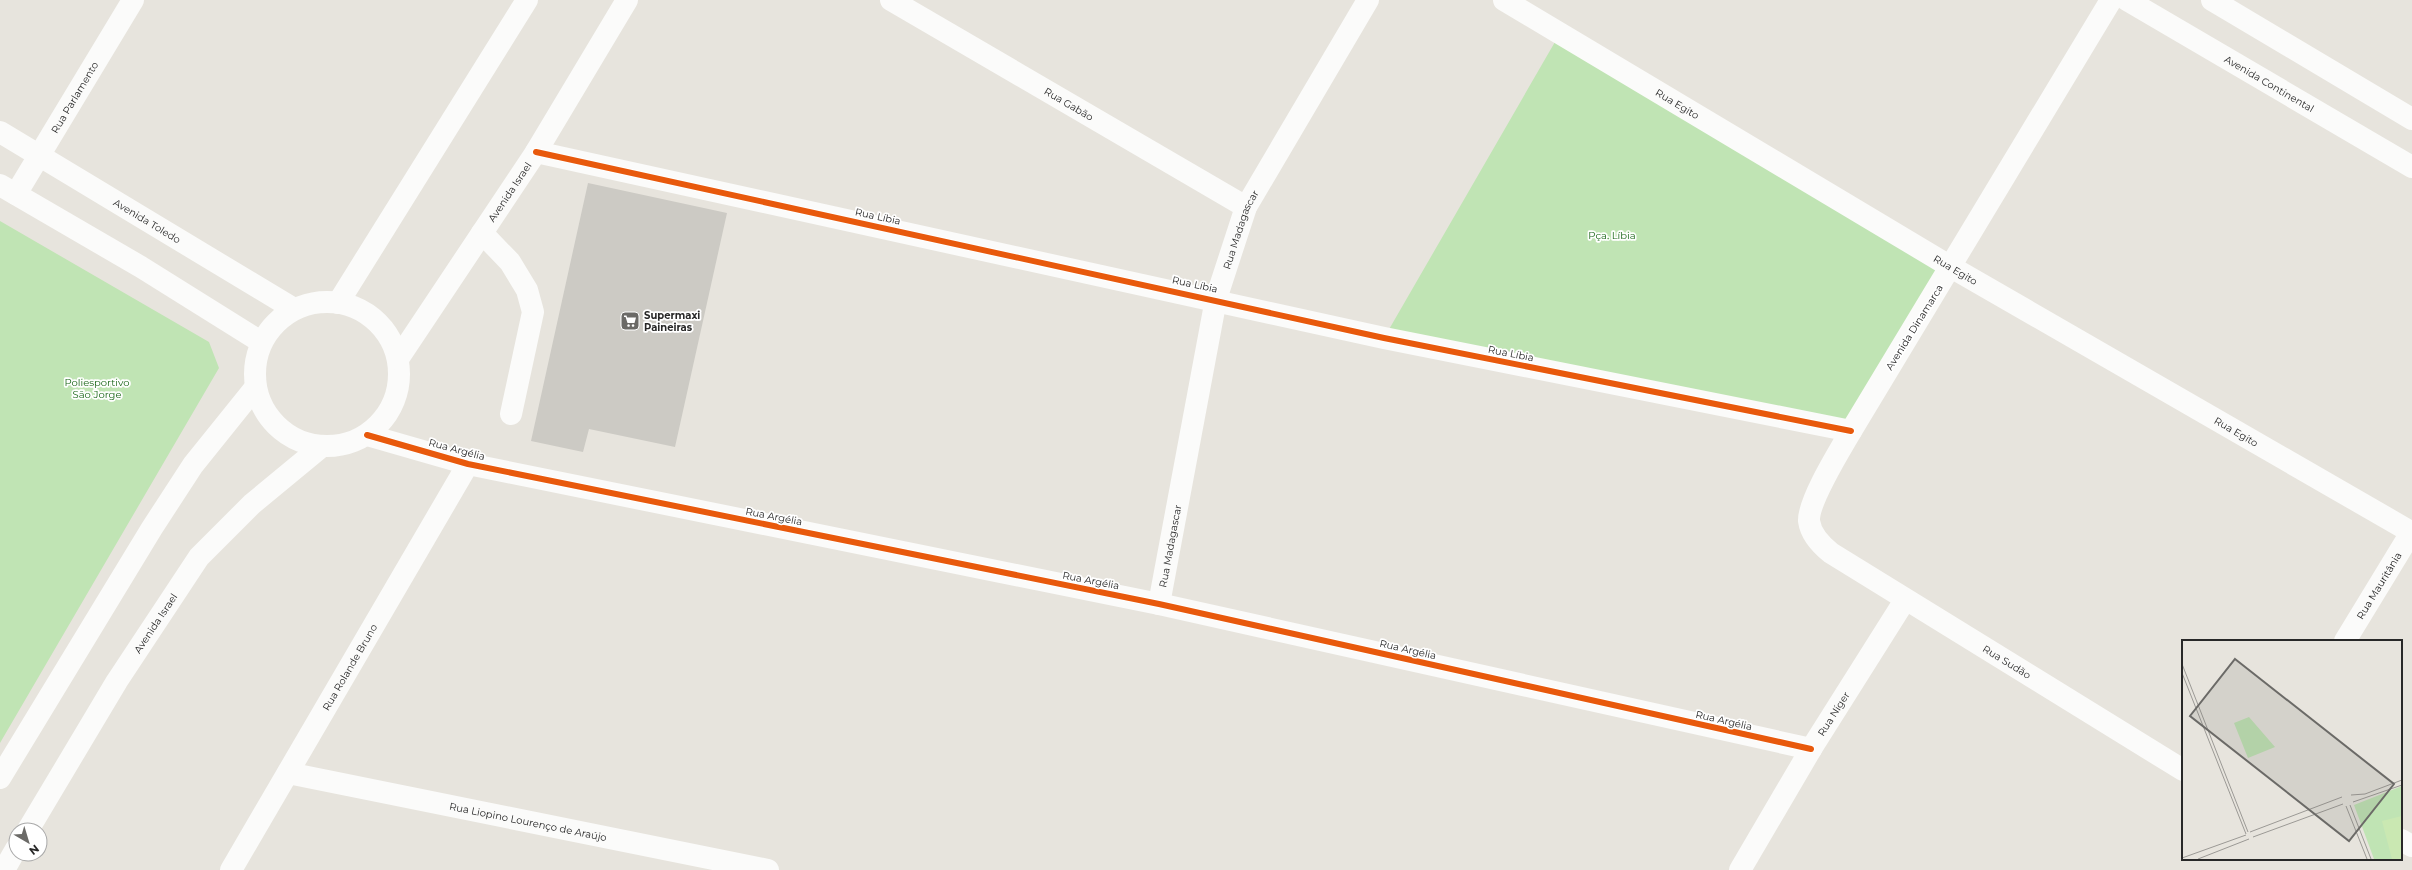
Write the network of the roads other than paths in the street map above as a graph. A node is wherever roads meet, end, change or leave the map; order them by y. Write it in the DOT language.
graph roads {
  1 [pos="133,0"];
  2 [pos="527,0"];
  3 [pos="627,0"];
  4 [pos="891,0"];
  5 [pos="1368,0"];
  6 [pos="1504,0"];
  7 [pos="2111,0"];
  8 [pos="2127,0"];
  9 [pos="2212,0"];
  10 [pos="2412,119"];
  11 [pos="0,132"];
  12 [pos="536,152"];
  13 [pos="40,156"];
  14 [pos="2412,167"];
  15 [pos="8,189"];
  16 [pos="1246,207"];
  17 [pos="482,233"];
  18 [pos="1951,267"];
  19 [pos="1216,299"];
  20 [pos="338,302"];
  21 [pos="294,309"];
  22 [pos="262,342"];
  23 [pos="398,359"];
  24 [pos="255,388"];
  25 [pos="511,414"];
  26 [pos="1851,431"];
  27 [pos="367,435"];
  28 [pos="321,447"];
  29 [pos="468,464"];
  30 [pos="2412,531"];
  31 [pos="1831,554"];
  32 [pos="1905,600"];
  33 [pos="1159,604"];
  34 [pos="2346,640"];
  35 [pos="1811,750"];
  36 [pos="2182,769"];
  37 [pos="288,773"];
  38 [pos="0,778"];
  39 [pos="33,822"];
  40 [pos="2402,841"];
  41 [pos="2412,846"];
  42 [pos="231,870"];
  43 [pos="768,870"];
  44 [pos="1740,870"];
  1 -- 13 [label="street, Rua Parlamento"];
  2 -- 20 [label="street"];
  3 -- 12 [label="street, Avenida Israel"];
  4 -- 16 [label="street, Rua Gabão"];
  5 -- 16 [label="street, Rua Madagascar"];
  6 -- 18 [label="street, Rua Egito"];
  7 -- 18 [label="street, Avenida Dinamarca"];
  8 -- 14 [label="street, Avenida Continental"];
  9 -- 10 [label="street"];
  11 -- 13 [label="street, Avenida Toledo"];
  12 -- 17 [label="street, Avenida Israel"];
  12 -- 19 [label="street, Rua Líbia"];
  13 -- 15 [label="street, Rua Parlamento"];
  13 -- 21 [label="street, Avenida Toledo"];
  15 -- 22 [label="street"];
  16 -- 19 [label="street, Rua Madagascar"];
  17 -- 23 [label="street, Avenida Israel"];
  17 -- 25 [label="street"];
  18 -- 26 [label="street, Avenida Dinamarca"];
  18 -- 30 [label="street, Rua Egito"];
  19 -- 26 [label="street, Rua Líbia"];
  19 -- 33 [label="street, Rua Madagascar"];
  20 -- 21 [label="street"];
  20 -- 23 [label="street"];
  21 -- 22 [label="street"];
  22 -- 24 [label="street"];
  23 -- 27 [label="street"];
  24 -- 28 [label="street"];
  24 -- 38 [label="street"];
  26 -- 31 [label="street, Avenida Dinamarca"];
  27 -- 28 [label="street"];
  27 -- 29 [label="street, Rua Argélia"];
  28 -- 39 [label="street, Avenida Israel"];
  29 -- 33 [label="street, Rua Argélia"];
  29 -- 37 [label="street, Rua Rolande Bruno"];
  30 -- 34 [label="street, Rua Mauritânia"];
  31 -- 32 [label="street, Rua Sudão"];
  32 -- 35 [label="street, Rua Níger"];
  32 -- 36 [label="street, Rua Sudão"];
  33 -- 35 [label="street, Rua Argélia"];
  35 -- 44 [label="street, Rua Níger"];
  37 -- 42 [label="street, Rua Rolande Bruno"];
  37 -- 43 [label="street, Rua Liopino Lourenço de Araújo"];
  40 -- 41 [label="street"];
}
